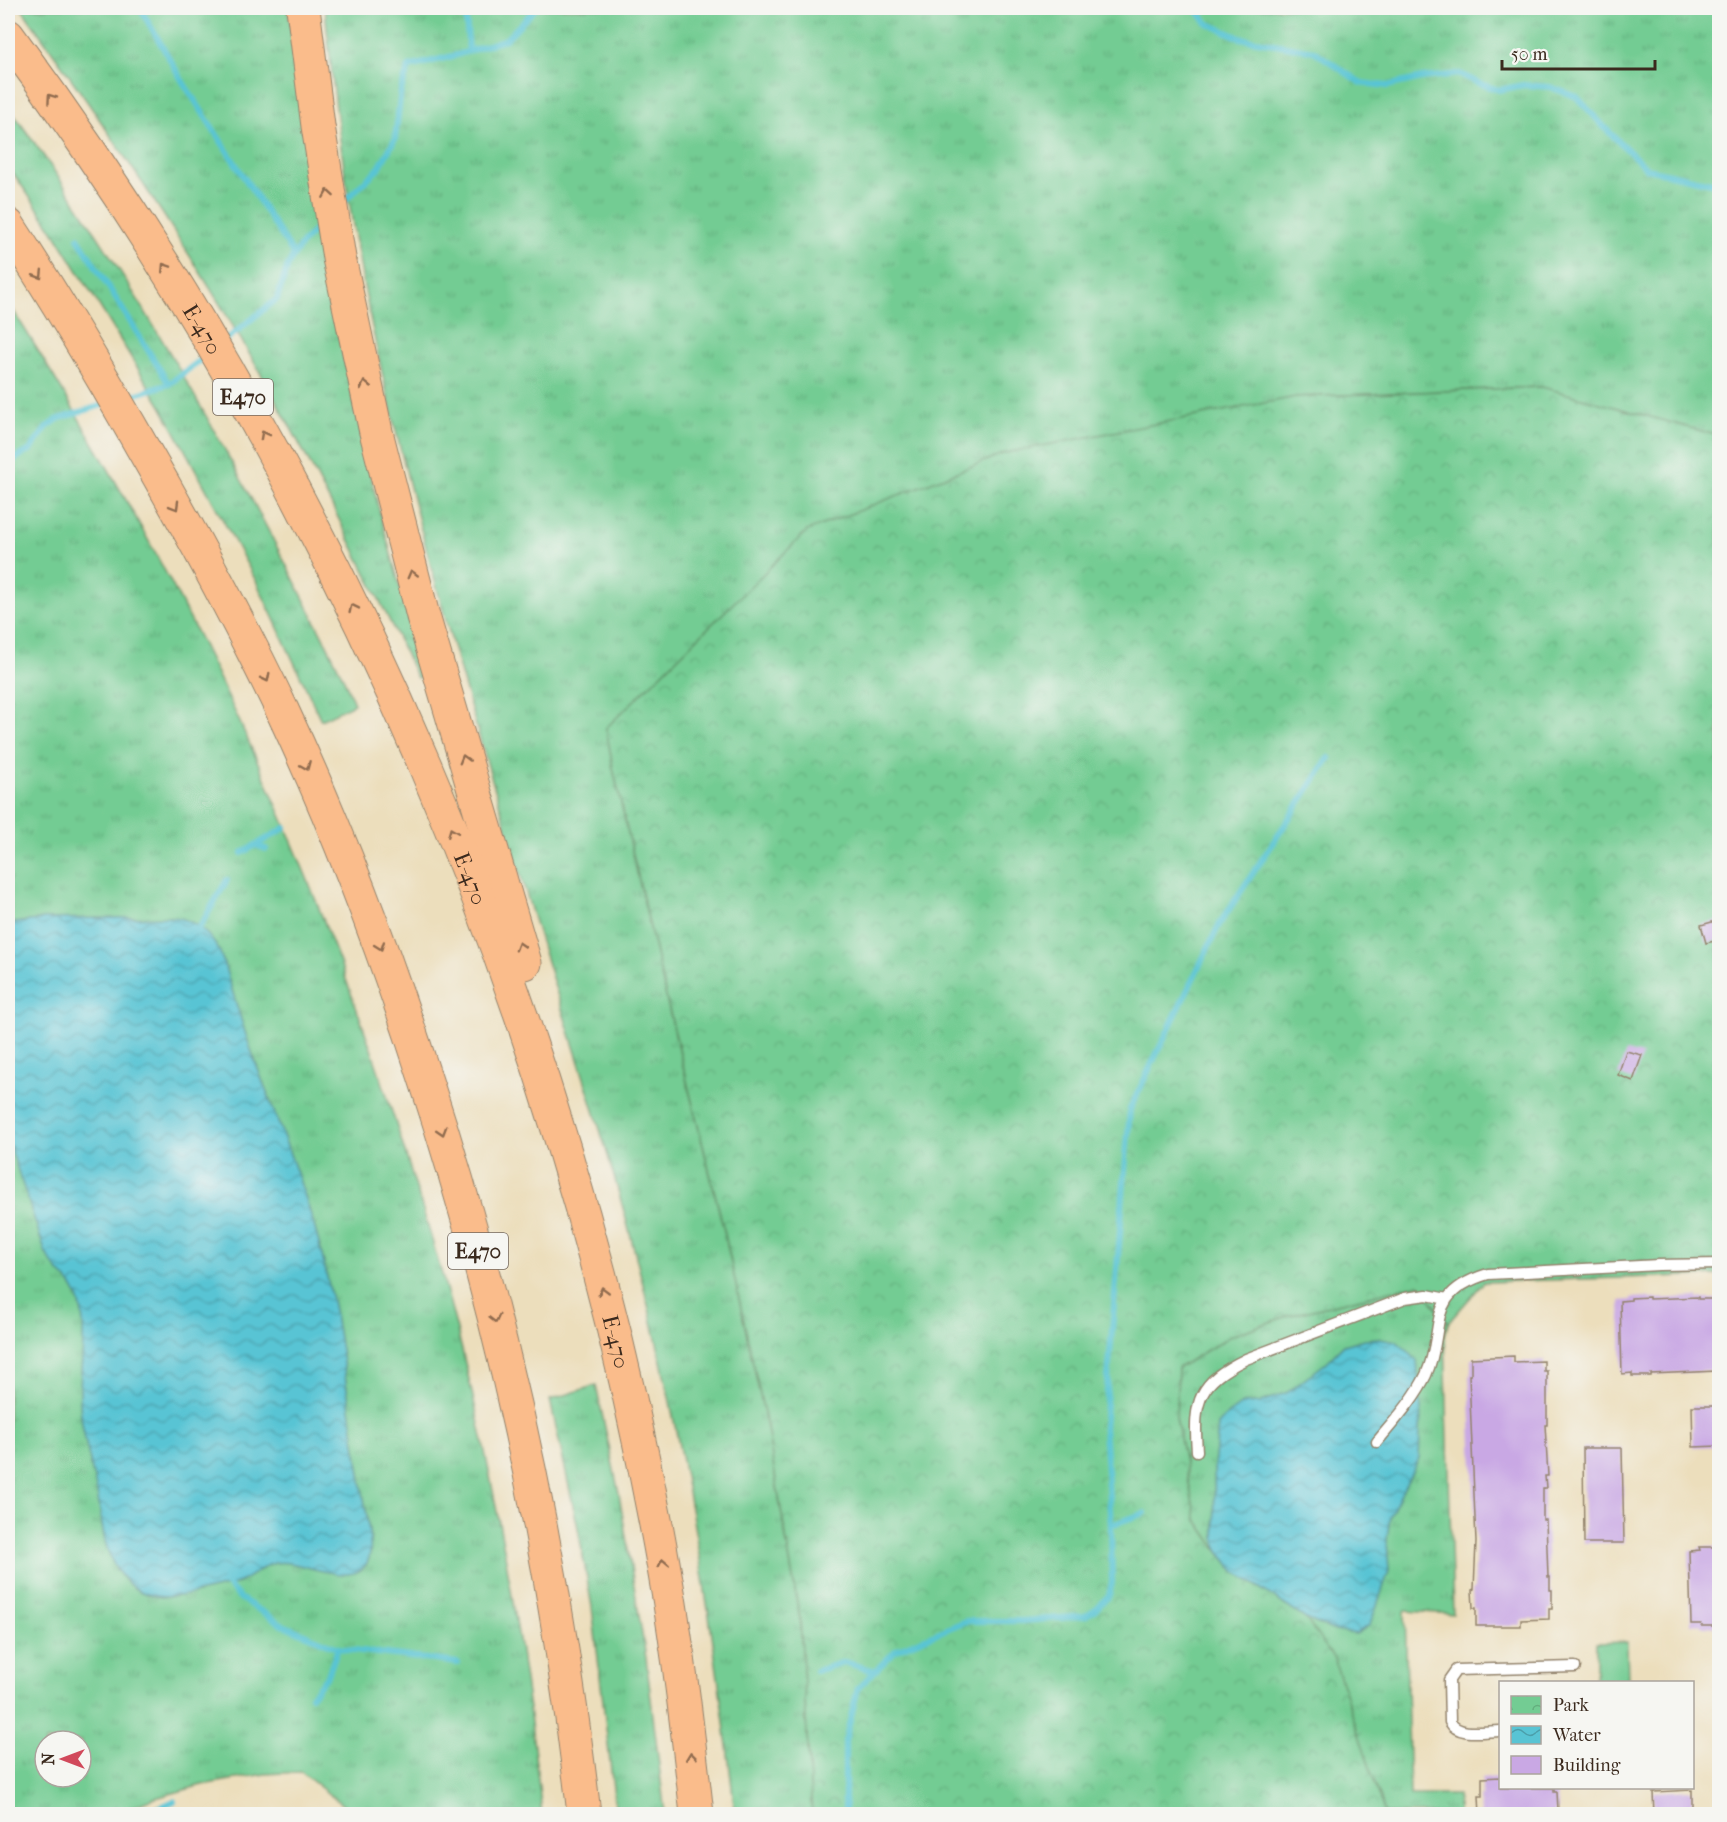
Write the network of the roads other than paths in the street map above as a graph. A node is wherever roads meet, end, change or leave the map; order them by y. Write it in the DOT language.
graph roads {
  1 [pos="303,8"];
  2 [pos="8,36"];
  3 [pos="8,225"];
  4 [pos="591,1246"];
  5 [pos="1719,1264"];
  6 [pos="1447,1299"];
  7 [pos="1377,1442"];
  8 [pos="1197,1451"];
  9 [pos="1575,1667"];
  10 [pos="1499,1731"];
  11 [pos="584,1815"];
  12 [pos="697,1815"];
  4 -- 1 [label="highway, one-way"];
  4 -- 2 [label="highway, E-470 / E470, one-way"];
  3 -- 11 [label="highway, E470, one-way"];
  12 -- 4 [label="highway, E-470 / E470, one-way"];
  5 -- 6 [label="lane"];
  6 -- 7 [label="lane"];
  6 -- 8 [label="lane"];
  9 -- 10 [label="lane"];
}
